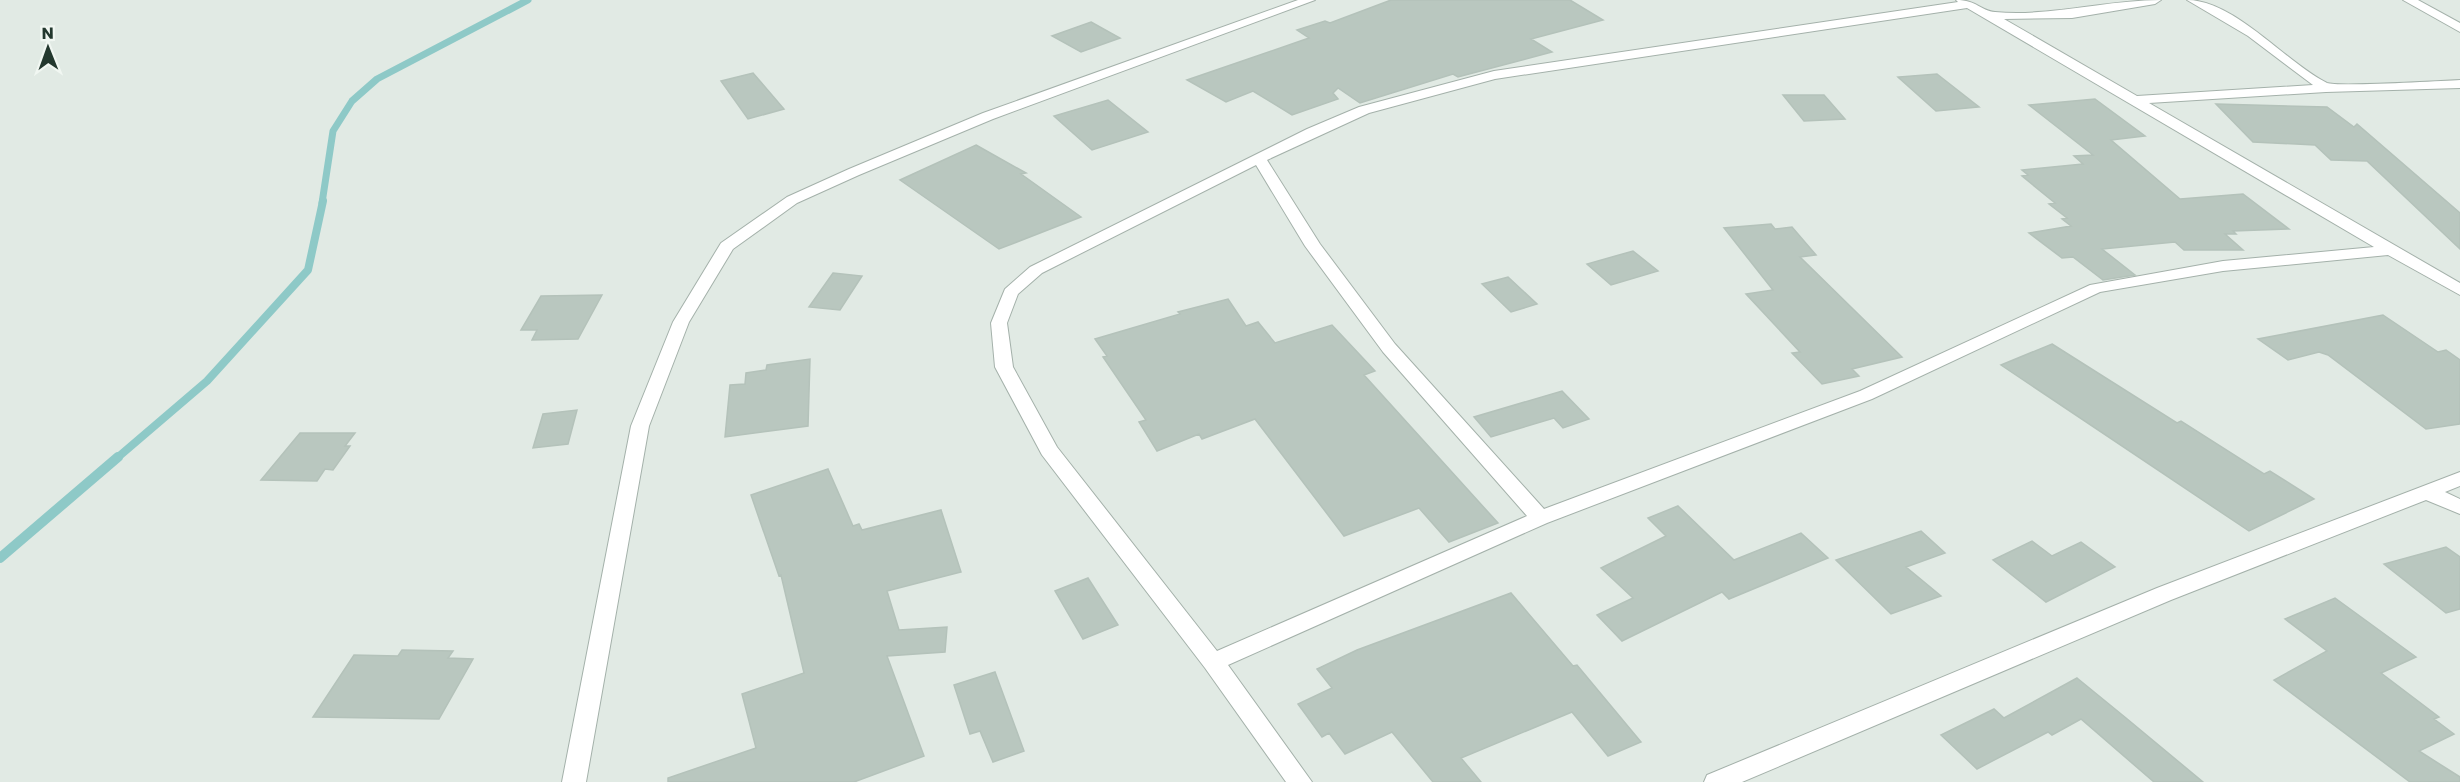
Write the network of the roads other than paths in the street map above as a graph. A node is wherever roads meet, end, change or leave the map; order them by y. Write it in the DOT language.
graph roads {
  1 [pos="1309,0"];
  2 [pos="2156,0"];
  3 [pos="2193,0"];
  4 [pos="2409,0"];
  5 [pos="1966,2"];
  6 [pos="1990,16"];
  7 [pos="2460,28"];
  8 [pos="2460,84"];
  9 [pos="2326,88"];
  10 [pos="2138,100"];
  11 [pos="1259,158"];
  12 [pos="2390,250"];
  13 [pos="2460,290"];
  14 [pos="2460,479"];
  15 [pos="2427,492"];
  16 [pos="2460,507"];
  17 [pos="1540,518"];
  18 [pos="1213,662"];
  19 [pos="574,782"];
  20 [pos="1300,782"];
  21 [pos="1716,782"];
  1 -- 19 [label="street"];
  2 -- 6 [label="street"];
  3 -- 9 [label="street"];
  4 -- 7 [label="street"];
  5 -- 6 [label="street"];
  5 -- 11 [label="street"];
  6 -- 10 [label="street"];
  8 -- 9 [label="street"];
  9 -- 10 [label="street"];
  10 -- 12 [label="street"];
  11 -- 17 [label="street"];
  11 -- 18 [label="street"];
  12 -- 13 [label="street"];
  12 -- 17 [label="street"];
  14 -- 15 [label="street"];
  15 -- 16 [label="street"];
  15 -- 21 [label="street"];
  17 -- 18 [label="street"];
  18 -- 20 [label="street"];
}
